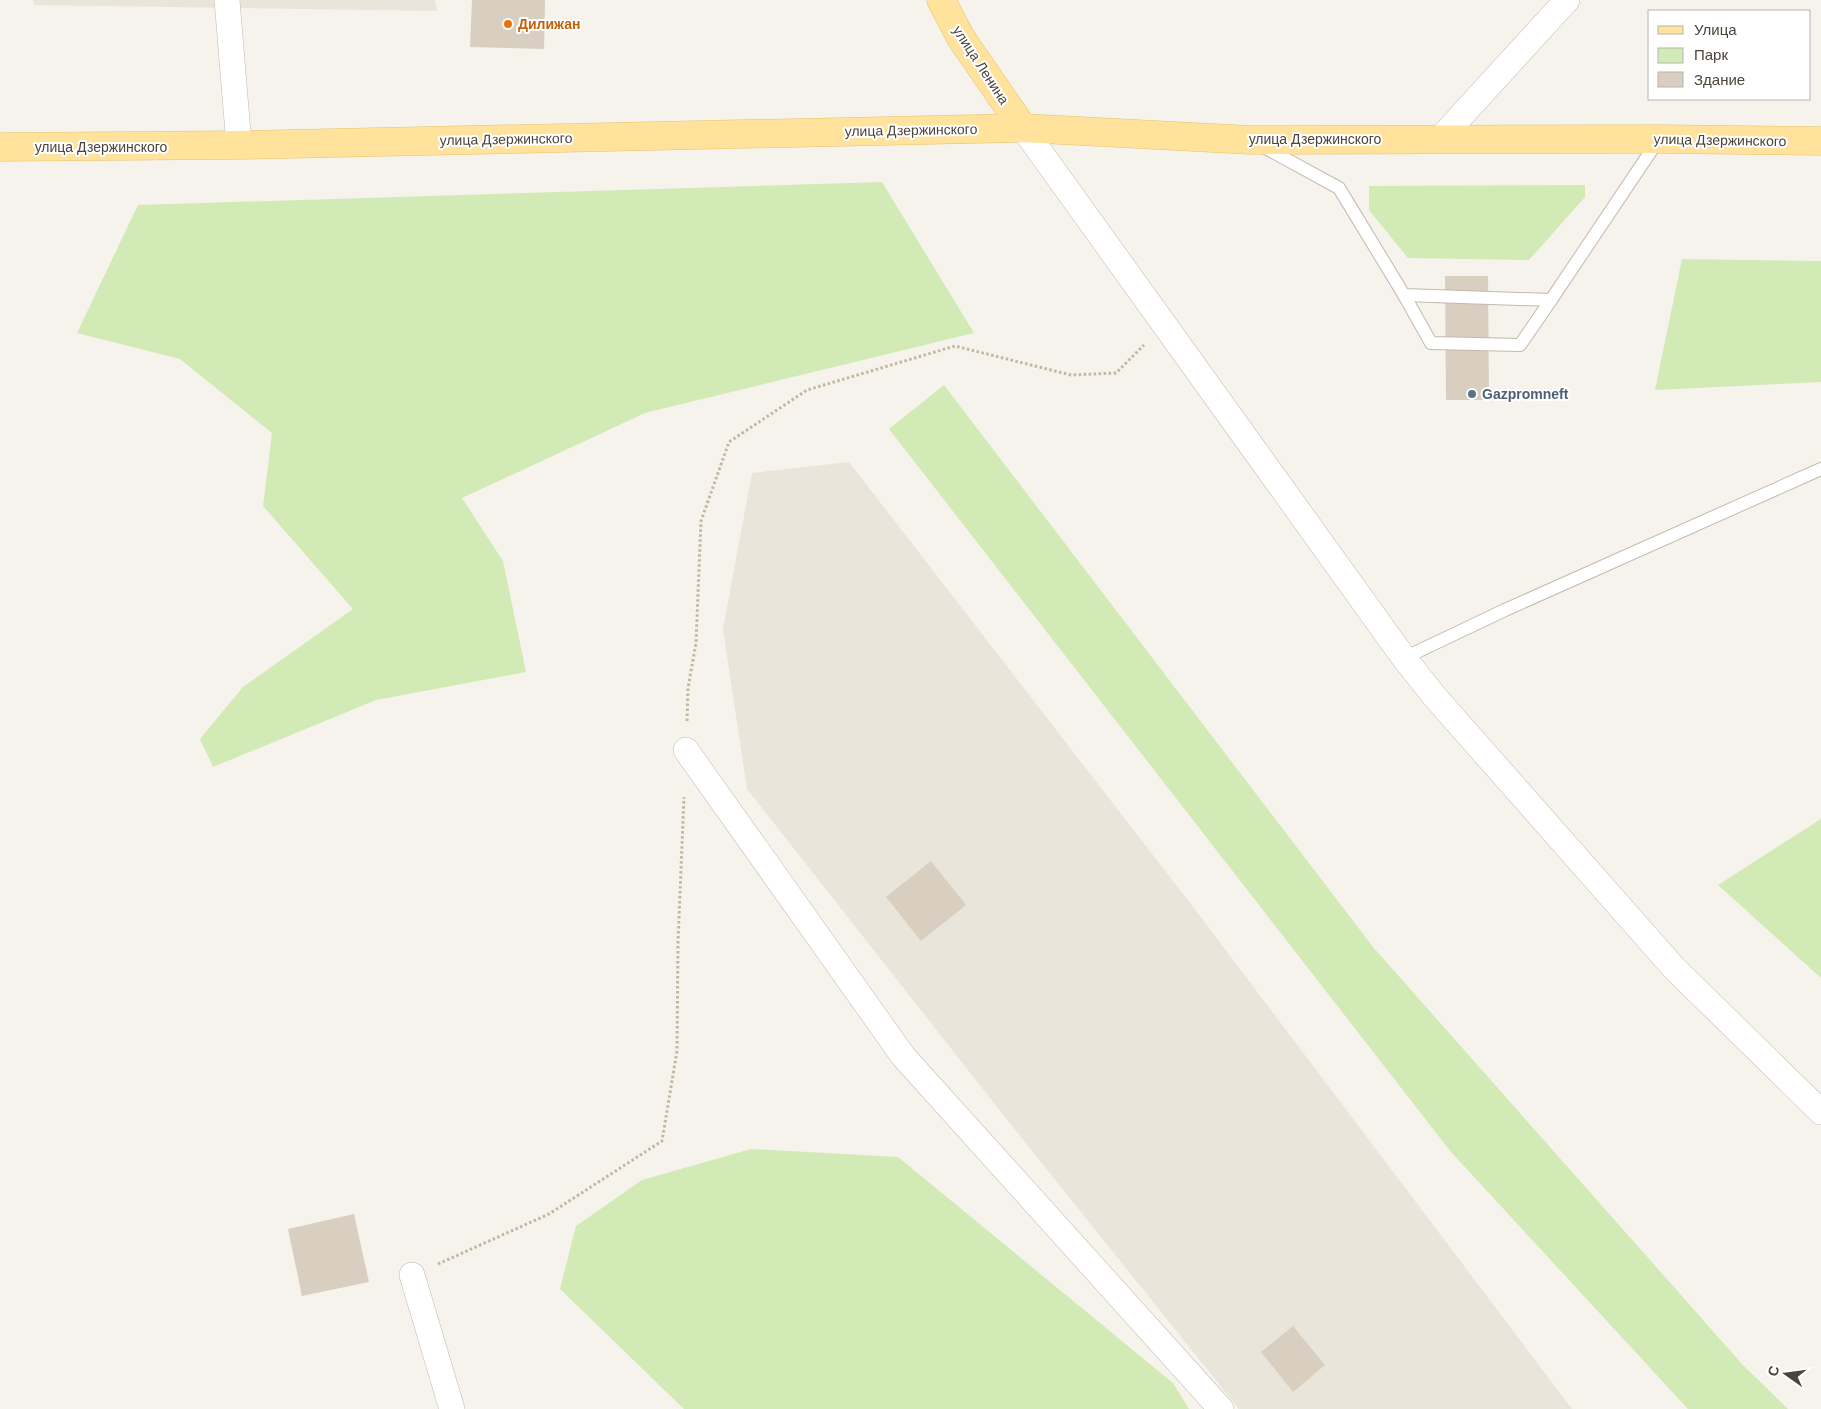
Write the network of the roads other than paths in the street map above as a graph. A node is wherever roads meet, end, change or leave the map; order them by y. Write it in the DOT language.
graph roads {
  1 [pos="226,0"];
  2 [pos="941,0"];
  3 [pos="1567,0"];
  4 [pos="1023,128"];
  5 [pos="1440,139"];
  6 [pos="1659,139"];
  7 [pos="1251,140"];
  8 [pos="1821,141"];
  9 [pos="239,146"];
  10 [pos="0,147"];
  11 [pos="1404,295"];
  12 [pos="1551,300"];
  13 [pos="1821,469"];
  14 [pos="1404,658"];
  15 [pos="686,750"];
  16 [pos="1821,1112"];
  17 [pos="412,1275"];
  18 [pos="452,1409"];
  19 [pos="1221,1409"];
  1 -- 9 [label="street"];
  2 -- 4 [label="main road, улица Ленина"];
  3 -- 5 [label="street"];
  4 -- 7 [label="main road, улица Дзержинского"];
  4 -- 9 [label="main road, улица Дзержинского"];
  4 -- 14 [label="street"];
  5 -- 6 [label="main road, улица Дзержинского"];
  5 -- 7 [label="main road, улица Дзержинского"];
  6 -- 8 [label="main road, улица Дзержинского"];
  6 -- 12 [label="lane"];
  7 -- 11 [label="lane"];
  9 -- 10 [label="main road, улица Дзержинского"];
  11 -- 12 [label="lane"];
  11 -- 12 [label="lane"];
  13 -- 14 [label="lane"];
  14 -- 16 [label="street"];
  15 -- 19 [label="street"];
  17 -- 18 [label="street"];
}
